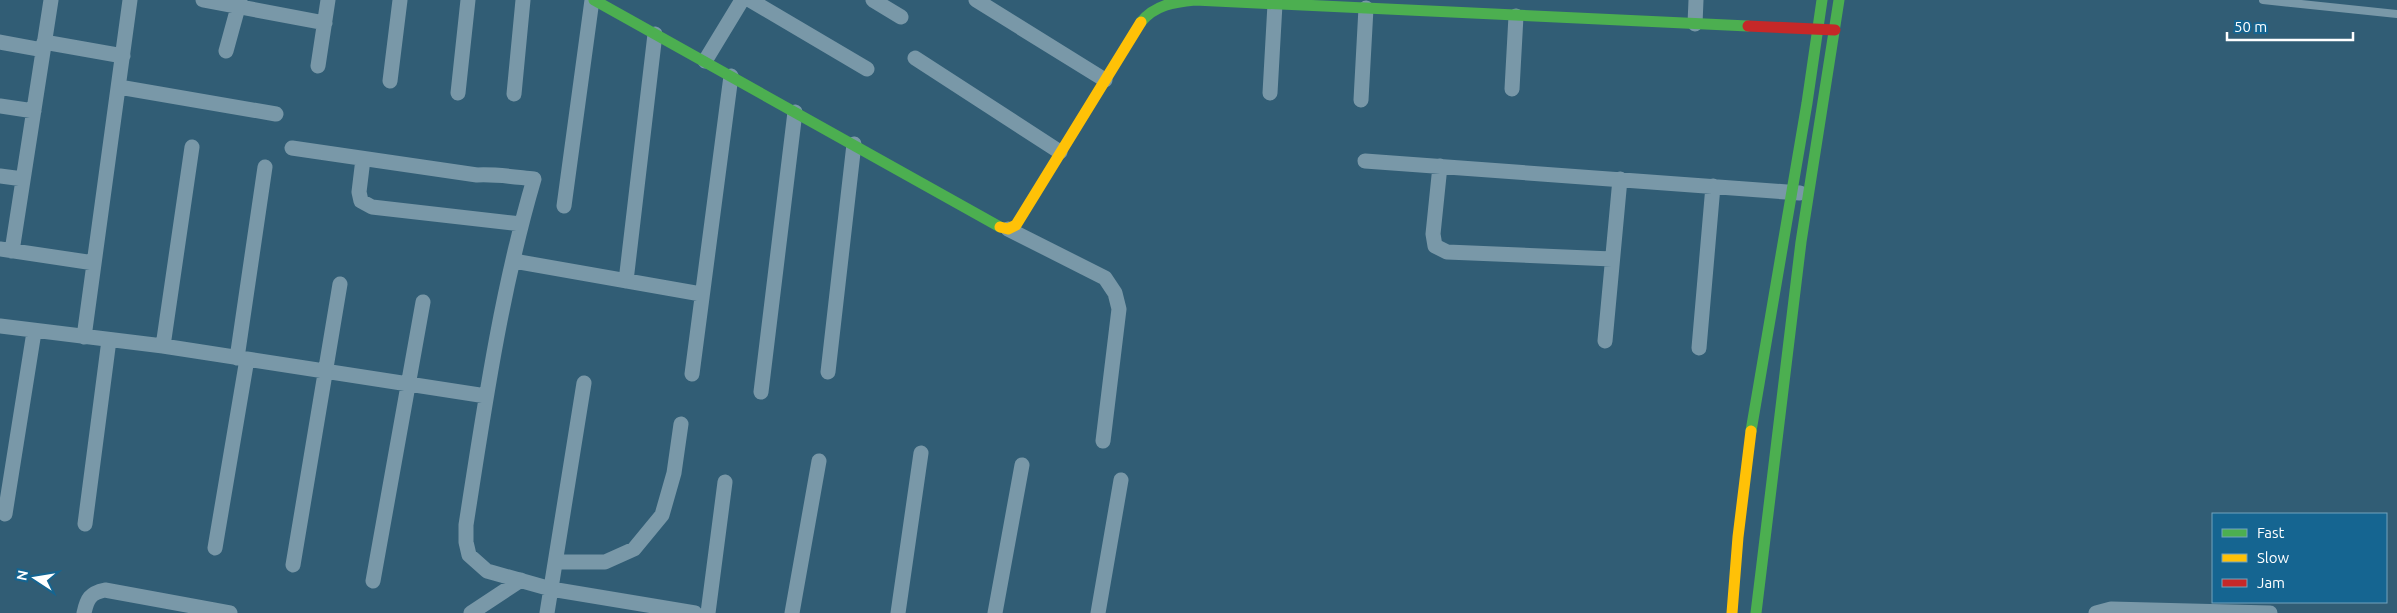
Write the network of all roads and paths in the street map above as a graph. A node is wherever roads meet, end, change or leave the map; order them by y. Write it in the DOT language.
graph roads {
  1 [pos="51,0"];
  2 [pos="130,0"];
  3 [pos="203,0"];
  4 [pos="328,0"];
  5 [pos="400,0"];
  6 [pos="468,0"];
  7 [pos="523,0"];
  8 [pos="593,0"];
  9 [pos="742,0"];
  10 [pos="750,0"];
  11 [pos="873,0"];
  12 [pos="976,0"];
  13 [pos="1696,0"];
  14 [pos="1822,0"];
  15 [pos="1839,0"];
  16 [pos="2263,0"];
  17 [pos="1173,1"];
  18 [pos="240,3"];
  19 [pos="1281,3"];
  20 [pos="1366,8"];
  21 [pos="2397,14"];
  22 [pos="1516,16"];
  23 [pos="901,17"];
  24 [pos="325,23"];
  25 [pos="1694,24"];
  26 [pos="1819,30"];
  27 [pos="1835,30"];
  28 [pos="655,34"];
  29 [pos="0,42"];
  30 [pos="44,46"];
  31 [pos="226,51"];
  32 [pos="123,56"];
  33 [pos="915,58"];
  34 [pos="705,61"];
  35 [pos="318,66"];
  36 [pos="867,70"];
  37 [pos="730,76"];
  38 [pos="1105,80"];
  39 [pos="390,81"];
  40 [pos="119,87"];
  41 [pos="1512,89"];
  42 [pos="458,93"];
  43 [pos="1270,93"];
  44 [pos="514,94"];
  45 [pos="1361,100"];
  46 [pos="0,106"];
  47 [pos="34,111"];
  48 [pos="796,112"];
  49 [pos="276,114"];
  50 [pos="854,144"];
  51 [pos="192,147"];
  52 [pos="292,148"];
  53 [pos="1060,152"];
  54 [pos="363,159"];
  55 [pos="1365,161"];
  56 [pos="1440,166"];
  57 [pos="265,167"];
  58 [pos="0,176"];
  59 [pos="23,179"];
  60 [pos="1620,179"];
  61 [pos="1713,186"];
  62 [pos="1793,191"];
  63 [pos="1809,194"];
  64 [pos="564,206"];
  65 [pos="521,224"];
  66 [pos="1008,230"];
  67 [pos="6,250"];
  68 [pos="1612,259"];
  69 [pos="514,261"];
  70 [pos="94,263"];
  71 [pos="626,281"];
  72 [pos="340,284"];
  73 [pos="702,294"];
  74 [pos="423,302"];
  75 [pos="0,326"];
  76 [pos="34,332"];
  77 [pos="84,337"];
  78 [pos="109,340"];
  79 [pos="1605,341"];
  80 [pos="163,346"];
  81 [pos="1699,348"];
  82 [pos="242,358"];
  83 [pos="325,371"];
  84 [pos="828,372"];
  85 [pos="692,374"];
  86 [pos="584,383"];
  87 [pos="408,384"];
  88 [pos="761,392"];
  89 [pos="486,396"];
  90 [pos="681,424"];
  91 [pos="1102,441"];
  92 [pos="921,453"];
  93 [pos="819,460"];
  94 [pos="1022,465"];
  95 [pos="1121,480"];
  96 [pos="725,482"];
  97 [pos="5,514"];
  98 [pos="85,524"];
  99 [pos="215,548"];
  100 [pos="556,562"];
  101 [pos="293,565"];
  102 [pos="521,580"];
  103 [pos="373,581"];
  104 [pos="551,589"];
  105 [pos="182,609"];
  106 [pos="2125,611"];
  107 [pos="84,613"];
  108 [pos="230,613"];
  109 [pos="471,613"];
  110 [pos="547,613"];
  111 [pos="695,613"];
  112 [pos="708,613"];
  113 [pos="792,613"];
  114 [pos="898,613"];
  115 [pos="995,613"];
  116 [pos="1098,613"];
  117 [pos="1732,613"];
  118 [pos="1756,613"];
  119 [pos="2096,613"];
  120 [pos="2270,613"];
  1 -- 30 [label="street"];
  2 -- 32 [label="street"];
  3 -- 18 [label="street"];
  4 -- 24 [label="street"];
  5 -- 39 [label="street"];
  6 -- 42 [label="street"];
  7 -- 44 [label="street"];
  8 -- 28 [label="street"];
  8 -- 64 [label="street"];
  9 -- 34 [label="street"];
  10 -- 36 [label="street"];
  11 -- 23 [label="street"];
  12 -- 38 [label="street"];
  13 -- 25 [label="street"];
  14 -- 26 [label="street"];
  15 -- 27 [label="street"];
  16 -- 21 [label="lane"];
  17 -- 19 [label="street"];
  17 -- 38 [label="street"];
  18 -- 24 [label="street"];
  18 -- 31 [label="street"];
  19 -- 20 [label="street"];
  19 -- 43 [label="street"];
  20 -- 22 [label="street"];
  20 -- 45 [label="street"];
  22 -- 25 [label="street"];
  22 -- 41 [label="street"];
  24 -- 35 [label="street"];
  25 -- 26 [label="street"];
  26 -- 27 [label="street"];
  26 -- 62 [label="street"];
  27 -- 63 [label="street"];
  28 -- 34 [label="street"];
  28 -- 71 [label="street"];
  29 -- 30 [label="street"];
  30 -- 32 [label="street"];
  30 -- 47 [label="street"];
  32 -- 40 [label="street"];
  33 -- 53 [label="street"];
  34 -- 37 [label="street"];
  37 -- 48 [label="street"];
  37 -- 73 [label="street"];
  38 -- 53 [label="street"];
  40 -- 49 [label="street"];
  40 -- 70 [label="street"];
  46 -- 47 [label="street"];
  47 -- 59 [label="street"];
  48 -- 50 [label="street"];
  48 -- 88 [label="street"];
  50 -- 66 [label="street"];
  50 -- 84 [label="street"];
  51 -- 80 [label="street"];
  52 -- 54 [label="street"];
  53 -- 66 [label="street"];
  54 -- 65 [label="street"];
  54 -- 65 [label="street"];
  55 -- 56 [label="street"];
  56 -- 60 [label="street"];
  56 -- 68 [label="street"];
  57 -- 82 [label="street"];
  58 -- 59 [label="street"];
  59 -- 67 [label="street"];
  60 -- 61 [label="street"];
  60 -- 68 [label="street"];
  61 -- 62 [label="street"];
  61 -- 81 [label="street"];
  62 -- 63 [label="street"];
  62 -- 117 [label="street"];
  63 -- 118 [label="street"];
  65 -- 69 [label="street"];
  66 -- 91 [label="street"];
  67 -- 70 [label="street"];
  68 -- 79 [label="street"];
  69 -- 71 [label="street"];
  69 -- 89 [label="street"];
  70 -- 77 [label="street"];
  71 -- 73 [label="street"];
  72 -- 83 [label="street"];
  73 -- 85 [label="street"];
  74 -- 87 [label="street"];
  75 -- 76 [label="street"];
  76 -- 77 [label="street"];
  76 -- 97 [label="street"];
  77 -- 78 [label="street"];
  78 -- 80 [label="street"];
  78 -- 98 [label="street"];
  80 -- 82 [label="street"];
  82 -- 83 [label="street"];
  82 -- 99 [label="street"];
  83 -- 87 [label="street"];
  83 -- 101 [label="street"];
  86 -- 100 [label="street"];
  87 -- 89 [label="street"];
  87 -- 103 [label="street"];
  89 -- 102 [label="street"];
  90 -- 100 [label="street"];
  92 -- 114 [label="street"];
  93 -- 113 [label="street"];
  94 -- 115 [label="street"];
  95 -- 116 [label="street"];
  96 -- 112 [label="street"];
  100 -- 104 [label="street"];
  102 -- 104 [label="street"];
  102 -- 109 [label="street"];
  104 -- 110 [label="street"];
  104 -- 111 [label="street"];
  105 -- 107 [label="street"];
  105 -- 108 [label="street"];
  106 -- 119 [label="street"];
  106 -- 120 [label="street"];
}
